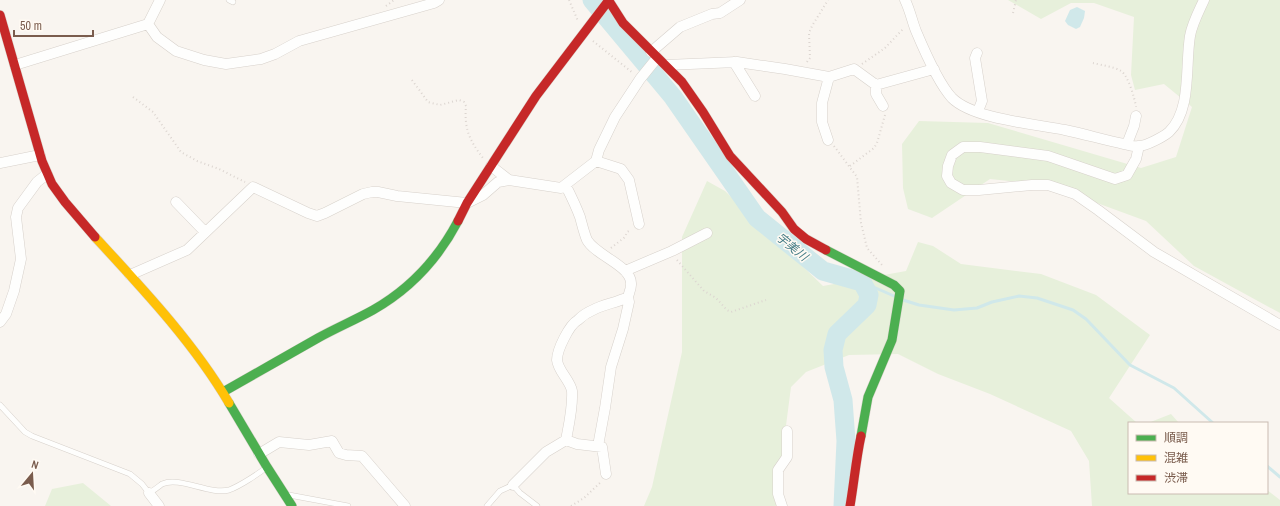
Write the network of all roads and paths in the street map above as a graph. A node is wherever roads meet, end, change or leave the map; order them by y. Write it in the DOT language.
graph roads {
  1 [pos="160,0"];
  2 [pos="439,0"];
  3 [pos="569,0"];
  4 [pos="828,0"];
  5 [pos="905,0"];
  6 [pos="1016,0"];
  7 [pos="1204,0"];
  8 [pos="738,1"];
  9 [pos="608,2"];
  10 [pos="1013,13"];
  11 [pos="0,16"];
  12 [pos="914,23"];
  13 [pos="148,24"];
  14 [pos="584,32"];
  15 [pos="977,53"];
  16 [pos="654,57"];
  17 [pos="734,62"];
  18 [pos="1093,63"];
  19 [pos="15,65"];
  20 [pos="666,65"];
  21 [pos="855,69"];
  22 [pos="934,69"];
  23 [pos="799,71"];
  24 [pos="642,77"];
  25 [pos="829,77"];
  26 [pos="412,80"];
  27 [pos="876,85"];
  28 [pos="756,96"];
  29 [pos="133,97"];
  30 [pos="883,106"];
  31 [pos="978,112"];
  32 [pos="1136,116"];
  33 [pos="828,140"];
  34 [pos="1127,144"];
  35 [pos="1139,146"];
  36 [pos="40,155"];
  37 [pos="596,161"];
  38 [pos="0,163"];
  39 [pos="491,166"];
  40 [pos="849,166"];
  41 [pos="47,174"];
  42 [pos="509,180"];
  43 [pos="566,186"];
  44 [pos="253,187"];
  45 [pos="176,202"];
  46 [pos="467,203"];
  47 [pos="638,224"];
  48 [pos="205,232"];
  49 [pos="707,233"];
  50 [pos="670,252"];
  51 [pos="603,255"];
  52 [pos="886,270"];
  53 [pos="625,271"];
  54 [pos="130,275"];
  55 [pos="628,297"];
  56 [pos="766,300"];
  57 [pos="0,322"];
  58 [pos="1280,325"];
  59 [pos="223,392"];
  60 [pos="0,405"];
  61 [pos="787,431"];
  62 [pos="566,440"];
  63 [pos="598,446"];
  64 [pos="259,454"];
  65 [pos="267,467"];
  66 [pos="606,474"];
  67 [pos="514,485"];
  68 [pos="150,494"];
  69 [pos="286,494"];
  70 [pos="159,506"];
  71 [pos="292,506"];
  72 [pos="348,506"];
  73 [pos="405,506"];
  74 [pos="487,506"];
  75 [pos="537,506"];
  76 [pos="571,506"];
  77 [pos="782,506"];
  78 [pos="850,506"];
  1 -- 13 [label="street"];
  2 -- 13 [label="street"];
  3 -- 14 [label="path"];
  4 -- 23 [label="path"];
  5 -- 12 [label="street"];
  6 -- 10 [label="path"];
  7 -- 35 [label="street"];
  8 -- 16 [label="street"];
  9 -- 14 [label="street"];
  9 -- 16 [label="street"];
  11 -- 19 [label="street"];
  12 -- 21 [label="path"];
  12 -- 22 [label="street"];
  13 -- 19 [label="street"];
  14 -- 24 [label="path"];
  14 -- 39 [label="street"];
  15 -- 31 [label="street"];
  16 -- 20 [label="street"];
  16 -- 24 [label="street"];
  17 -- 20 [label="street"];
  17 -- 23 [label="street"];
  17 -- 28 [label="street"];
  18 -- 32 [label="path"];
  19 -- 36 [label="street"];
  20 -- 78 [label="street"];
  21 -- 25 [label="street"];
  21 -- 27 [label="street"];
  22 -- 27 [label="street"];
  22 -- 31 [label="street"];
  23 -- 25 [label="street"];
  24 -- 37 [label="street"];
  25 -- 33 [label="street"];
  26 -- 39 [label="path"];
  27 -- 30 [label="street"];
  29 -- 44 [label="path"];
  30 -- 40 [label="path"];
  31 -- 34 [label="street"];
  32 -- 34 [label="street"];
  33 -- 40 [label="path"];
  34 -- 35 [label="street"];
  35 -- 58 [label="street"];
  36 -- 38 [label="street"];
  36 -- 41 [label="street"];
  37 -- 43 [label="street"];
  37 -- 47 [label="street"];
  39 -- 42 [label="street"];
  39 -- 46 [label="street"];
  40 -- 52 [label="path"];
  41 -- 54 [label="street"];
  41 -- 57 [label="street"];
  42 -- 43 [label="street"];
  42 -- 46 [label="street"];
  43 -- 51 [label="street"];
  44 -- 46 [label="street"];
  44 -- 48 [label="street"];
  45 -- 48 [label="street"];
  46 -- 59 [label="street"];
  47 -- 51 [label="path"];
  48 -- 54 [label="street"];
  49 -- 50 [label="street"];
  50 -- 53 [label="street"];
  50 -- 56 [label="path"];
  51 -- 53 [label="street"];
  53 -- 55 [label="street"];
  54 -- 59 [label="street"];
  55 -- 62 [label="street"];
  55 -- 63 [label="street"];
  59 -- 64 [label="street"];
  60 -- 68 [label="lane"];
  61 -- 77 [label="street"];
  62 -- 63 [label="street"];
  62 -- 67 [label="street"];
  63 -- 66 [label="street"];
  64 -- 65 [label="street"];
  64 -- 73 [label="street"];
  65 -- 68 [label="lane"];
  65 -- 69 [label="street"];
  66 -- 76 [label="path"];
  67 -- 74 [label="lane"];
  67 -- 75 [label="lane"];
  68 -- 70 [label="street"];
  69 -- 71 [label="street"];
  69 -- 72 [label="lane"];
}
